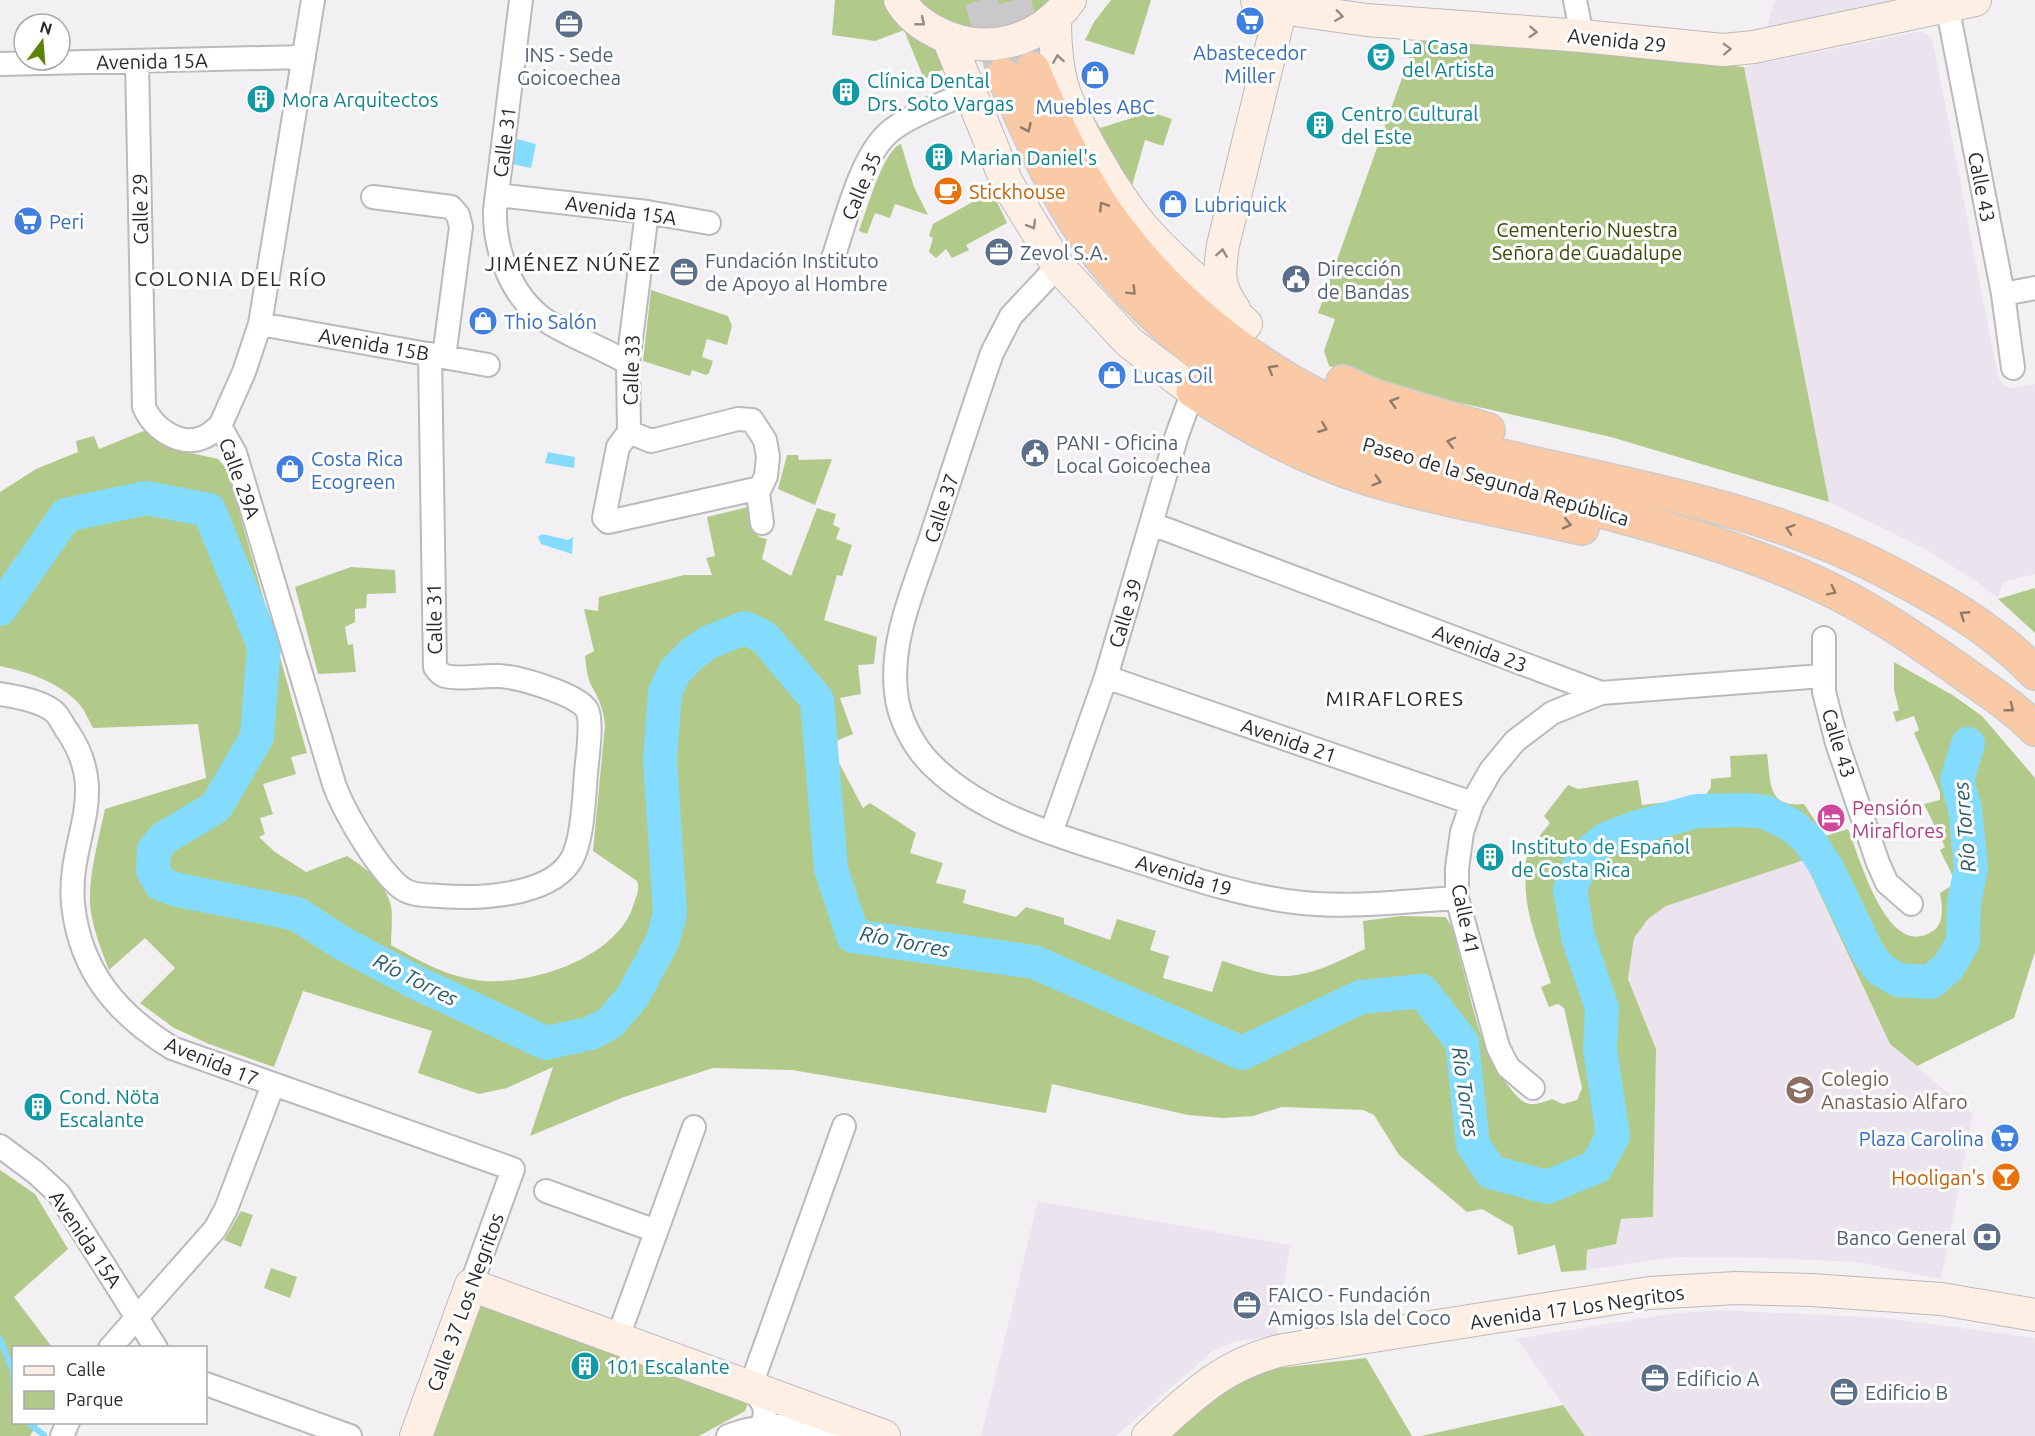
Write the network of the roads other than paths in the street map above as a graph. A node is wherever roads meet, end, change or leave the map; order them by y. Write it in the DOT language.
graph roads {
  1 [pos="313,0"];
  2 [pos="520,0"];
  3 [pos="900,0"];
  4 [pos="1575,0"];
  5 [pos="1961,3"];
  6 [pos="1269,4"];
  7 [pos="1063,9"];
  8 [pos="1582,36"];
  9 [pos="948,38"];
  10 [pos="304,57"];
  11 [pos="137,61"];
  12 [pos="0,64"];
  13 [pos="968,92"];
  14 [pos="497,195"];
  15 [pos="373,198"];
  16 [pos="646,212"];
  17 [pos="460,222"];
  18 [pos="709,223"];
  19 [pos="495,225"];
  20 [pos="833,258"];
  21 [pos="1058,266"];
  22 [pos="2035,288"];
  23 [pos="2003,294"];
  24 [pos="260,324"];
  25 [pos="1246,324"];
  26 [pos="437,356"];
  27 [pos="628,363"];
  28 [pos="488,365"];
  29 [pos="2013,368"];
  30 [pos="1193,391"];
  31 [pos="220,426"];
  32 [pos="629,432"];
  33 [pos="760,488"];
  34 [pos="1692,500"];
  35 [pos="762,523"];
  36 [pos="1152,524"];
  37 [pos="1679,533"];
  38 [pos="1824,638"];
  39 [pos="2024,657"];
  40 [pos="2035,673"];
  41 [pos="1822,676"];
  42 [pos="1106,677"];
  43 [pos="1601,693"];
  44 [pos="0,694"];
  45 [pos="2035,729"];
  46 [pos="931,765"];
  47 [pos="1472,803"];
  48 [pos="1051,833"];
  49 [pos="579,834"];
  50 [pos="1457,898"];
  51 [pos="1911,904"];
  52 [pos="273,1085"];
  53 [pos="1533,1088"];
  54 [pos="844,1126"];
  55 [pos="694,1127"];
  56 [pos="0,1146"];
  57 [pos="513,1169"];
  58 [pos="546,1191"];
  59 [pos="656,1231"];
  60 [pos="471,1285"];
  61 [pos="2035,1315"];
  62 [pos="136,1317"];
  63 [pos="618,1337"];
  64 [pos="111,1346"];
  65 [pos="155,1346"];
  66 [pos="207,1384"];
  67 [pos="750,1388"];
  68 [pos="761,1426"];
  69 [pos="350,1436"];
  70 [pos="416,1436"];
  71 [pos="728,1436"];
  72 [pos="883,1436"];
  73 [pos="1148,1436"];
  1 -- 10 [label="street, Calle 29A"];
  2 -- 14 [label="street, Calle 31"];
  3 -- 9 [label="street, one-way"];
  4 -- 8 [label="street"];
  8 -- 5 [label="street, Avenida 29, one-way"];
  5 -- 23 [label="street, Calle 43"];
  6 -- 8 [label="street, Avenida 29, one-way"];
  25 -- 6 [label="street, one-way"];
  7 -- 9 [label="street"];
  25 -- 7 [label="street, one-way"];
  9 -- 13 [label="street"];
  10 -- 11 [label="street, Avenida 15A"];
  10 -- 24 [label="street, Calle 29A"];
  11 -- 12 [label="street, Avenida 15A"];
  11 -- 31 [label="street, Calle 29"];
  13 -- 20 [label="street, Calle 35"];
  13 -- 21 [label="street, one-way"];
  14 -- 16 [label="street, Avenida 15A"];
  14 -- 19 [label="street, Calle 31"];
  15 -- 17 [label="street"];
  16 -- 18 [label="street, Avenida 15A"];
  16 -- 27 [label="street, Calle 33"];
  17 -- 19 [label="street"];
  17 -- 26 [label="street"];
  19 -- 27 [label="street, Calle 31"];
  21 -- 30 [label="street"];
  21 -- 46 [label="street, Calle 37"];
  22 -- 23 [label="street"];
  23 -- 29 [label="street, Calle 43"];
  24 -- 26 [label="street, Avenida 15B"];
  24 -- 31 [label="street, Calle 29A"];
  34 -- 25 [label="highway, one-way"];
  26 -- 28 [label="street, Avenida 15B"];
  26 -- 49 [label="street, Calle 31"];
  27 -- 32 [label="street, Calle 33"];
  30 -- 36 [label="street, Calle 39"];
  30 -- 37 [label="highway, one-way"];
  31 -- 49 [label="street, Calle 29A"];
  32 -- 33 [label="street"];
  32 -- 33 [label="street, Calle 33"];
  33 -- 35 [label="street"];
  34 -- 37 [label="highway, Paseo de la Segunda República, one-way"];
  39 -- 34 [label="highway, Paseo de la Segunda República, one-way"];
  36 -- 42 [label="street, Calle 39"];
  36 -- 43 [label="street, Avenida 23"];
  37 -- 45 [label="highway, Paseo de la Segunda República, one-way"];
  38 -- 41 [label="street, Calle 43"];
  39 -- 40 [label="highway, Paseo de la Segunda República"];
  41 -- 43 [label="street, Avenida 23"];
  41 -- 51 [label="street, Calle 43"];
  42 -- 47 [label="street, Avenida 21"];
  42 -- 48 [label="street, Calle 39"];
  43 -- 47 [label="street, Calle 41"];
  44 -- 52 [label="street, Avenida 17"];
  46 -- 48 [label="street, Avenida 19"];
  47 -- 50 [label="street, Calle 41"];
  48 -- 50 [label="street, Avenida 19"];
  50 -- 53 [label="street, Calle 41"];
  52 -- 57 [label="street, Avenida 17"];
  52 -- 62 [label="street"];
  54 -- 67 [label="street"];
  55 -- 59 [label="street"];
  56 -- 62 [label="street, Avenida 15A"];
  57 -- 60 [label="street, Calle 37 Los Negritos"];
  58 -- 59 [label="street"];
  59 -- 63 [label="street"];
  60 -- 63 [label="street"];
  60 -- 70 [label="street, Calle 37 Los Negritos"];
  61 -- 73 [label="street, Avenida 17 Los Negritos"];
  62 -- 64 [label="street"];
  62 -- 65 [label="street, Avenida 15A"];
  63 -- 67 [label="street"];
  66 -- 69 [label="street"];
  67 -- 68 [label="street"];
  67 -- 72 [label="street"];
  68 -- 71 [label="street"];
  68 -- 72 [label="street"];
}
